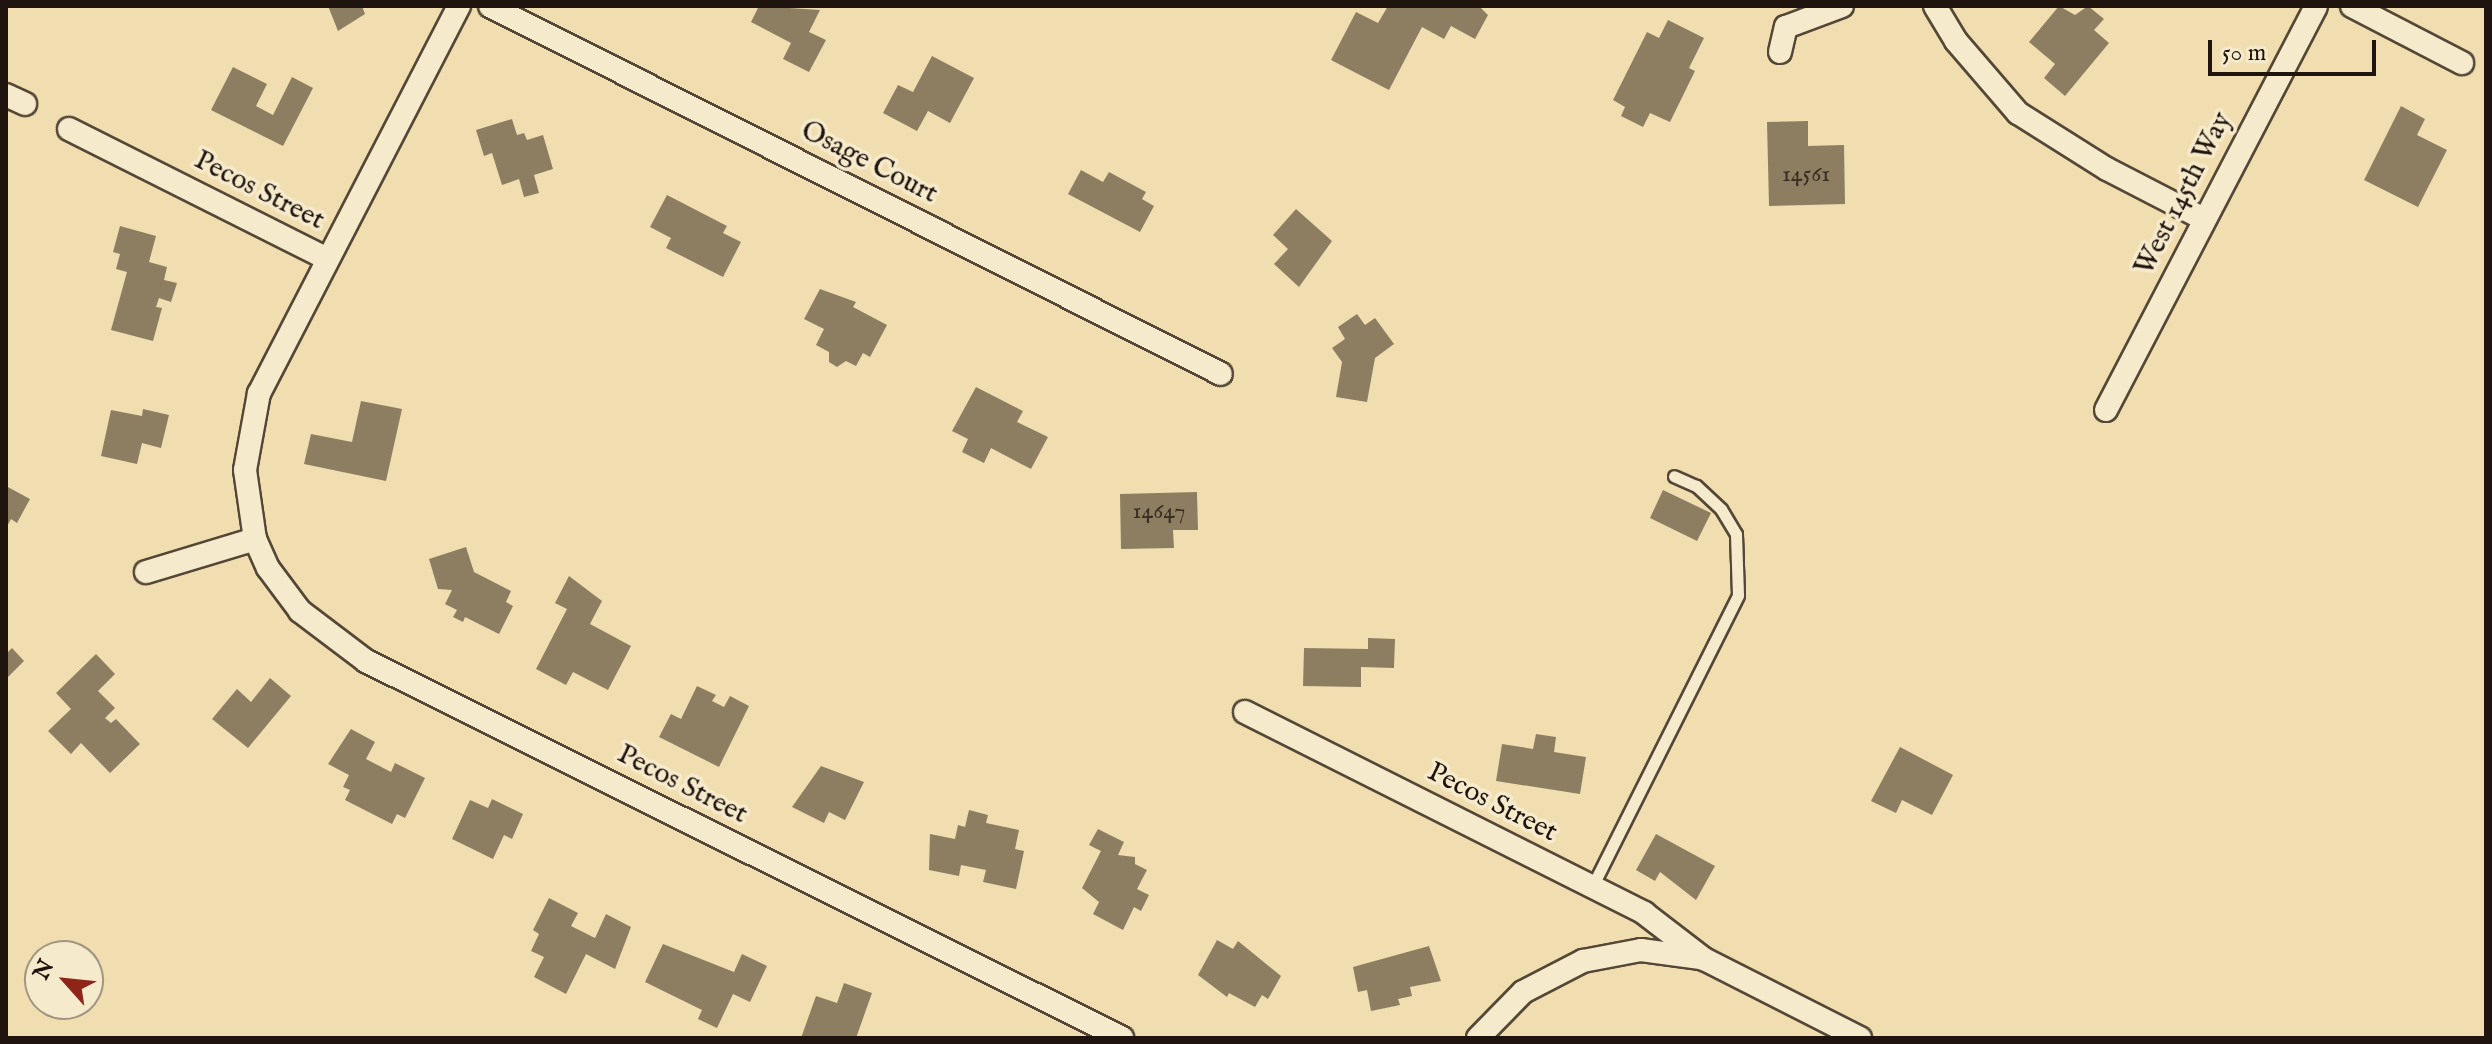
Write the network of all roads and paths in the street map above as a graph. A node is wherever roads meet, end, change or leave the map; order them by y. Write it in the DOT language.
graph roads {
  1 [pos="459,6"];
  2 [pos="490,6"];
  3 [pos="1842,6"];
  4 [pos="1935,6"];
  5 [pos="2316,6"];
  6 [pos="2352,6"];
  7 [pos="1780,52"];
  8 [pos="2462,63"];
  9 [pos="69,129"];
  10 [pos="2204,219"];
  11 [pos="327,259"];
  12 [pos="1221,374"];
  13 [pos="2106,410"];
  14 [pos="1674,476"];
  15 [pos="255,539"];
  16 [pos="146,572"];
  17 [pos="1245,712"];
  18 [pos="1592,887"];
  19 [pos="1704,959"];
  20 [pos="1122,1038"];
  21 [pos="1478,1038"];
  22 [pos="1860,1038"];
  1 -- 11 [label="street"];
  2 -- 12 [label="street, Osage Court"];
  3 -- 7 [label="street"];
  4 -- 10 [label="street"];
  5 -- 10 [label="street, West 145th Way"];
  6 -- 8 [label="street"];
  9 -- 11 [label="street, Pecos Street"];
  10 -- 13 [label="street, West 145th Way"];
  11 -- 15 [label="street, Pecos Street"];
  14 -- 18 [label="lane"];
  15 -- 16 [label="street"];
  15 -- 20 [label="street, Pecos Street"];
  17 -- 18 [label="street, Pecos Street"];
  18 -- 19 [label="street, Pecos Street"];
  19 -- 21 [label="street, Pecos Street"];
  19 -- 22 [label="street, Pecos Street"];
}
